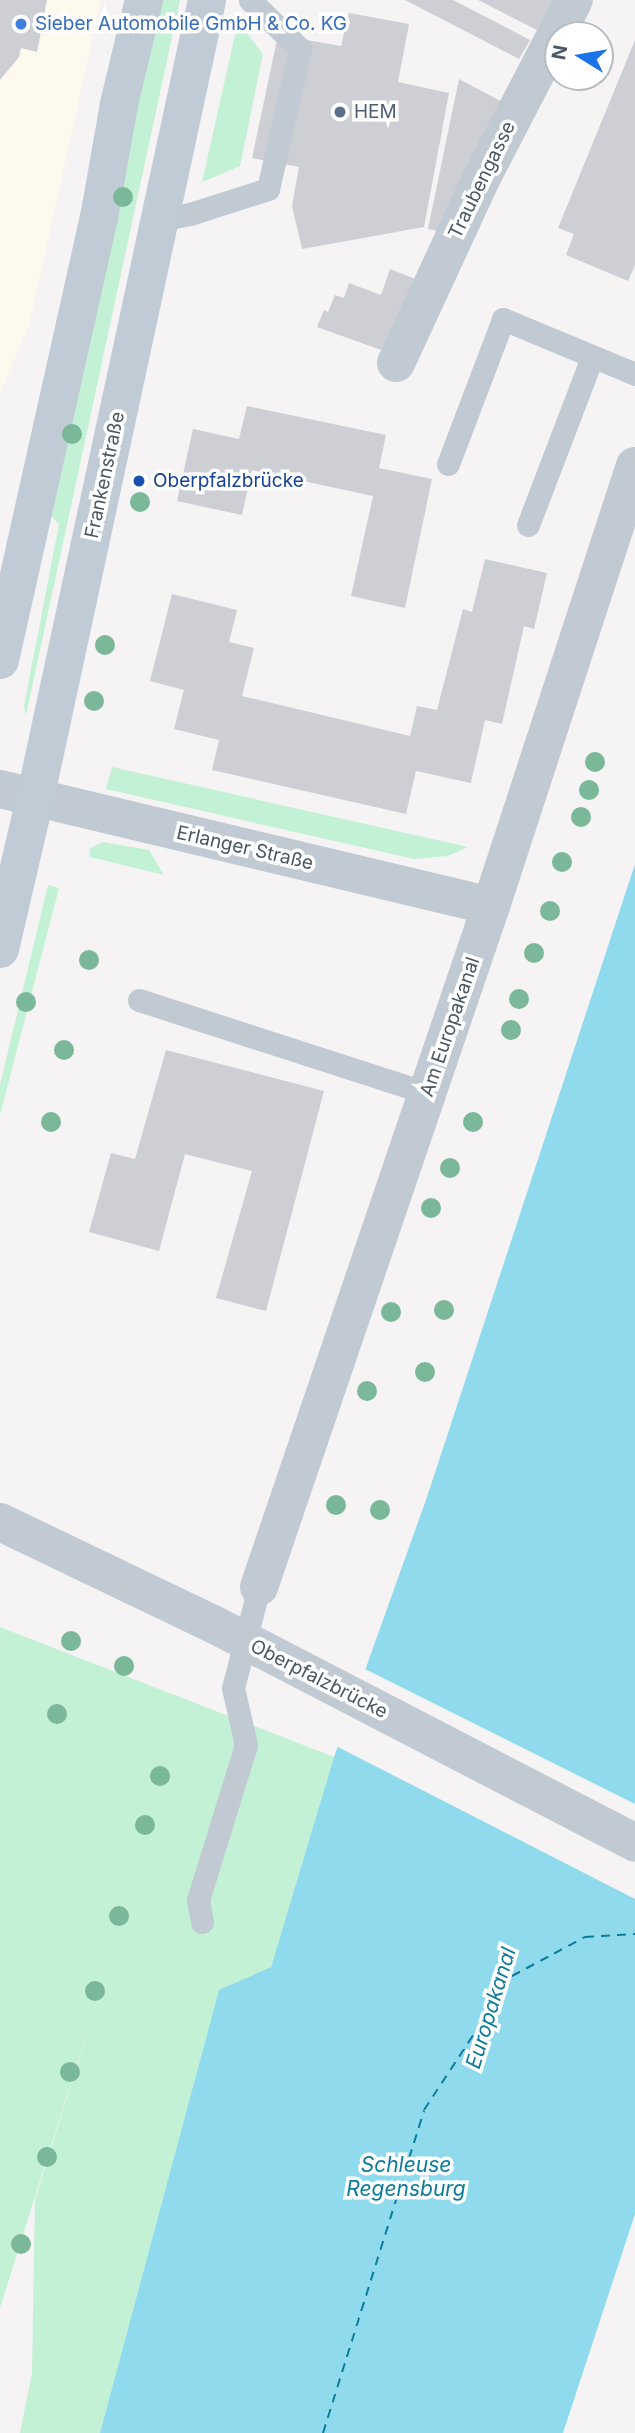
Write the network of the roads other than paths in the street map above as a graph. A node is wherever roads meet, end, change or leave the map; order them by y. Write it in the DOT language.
graph roads {
  1 [pos="144,0"];
  2 [pos="207,0"];
  3 [pos="250,0"];
  4 [pos="574,0"];
  5 [pos="159,220"];
  6 [pos="592,356"];
  7 [pos="396,363"];
  8 [pos="635,374"];
  9 [pos="448,464"];
  10 [pos="635,466"];
  11 [pos="528,525"];
  12 [pos="0,660"];
  13 [pos="18,794"];
  14 [pos="491,906"];
  15 [pos="0,949"];
  16 [pos="139,1000"];
  17 [pos="427,1093"];
  18 [pos="0,1522"];
  19 [pos="258,1587"];
  20 [pos="635,1843"];
  21 [pos="202,1922"];
  1 -- 12 [label="main road"];
  2 -- 5 [label="main road, Frankenstraße"];
  3 -- 5 [label="lane"];
  4 -- 7 [label="street, Traubengasse"];
  5 -- 13 [label="main road, Frankenstraße"];
  6 -- 8 [label="lane"];
  6 -- 9 [label="lane"];
  6 -- 11 [label="lane"];
  10 -- 14 [label="street, Am Europakanal"];
  13 -- 14 [label="street, Erlanger Straße"];
  13 -- 15 [label="main road, Frankenstraße"];
  14 -- 17 [label="street, Am Europakanal"];
  16 -- 17 [label="lane"];
  17 -- 19 [label="street, Am Europakanal"];
  18 -- 20 [label="street, Oberpfalzbrücke, bridge"];
  19 -- 21 [label="lane"];
}
